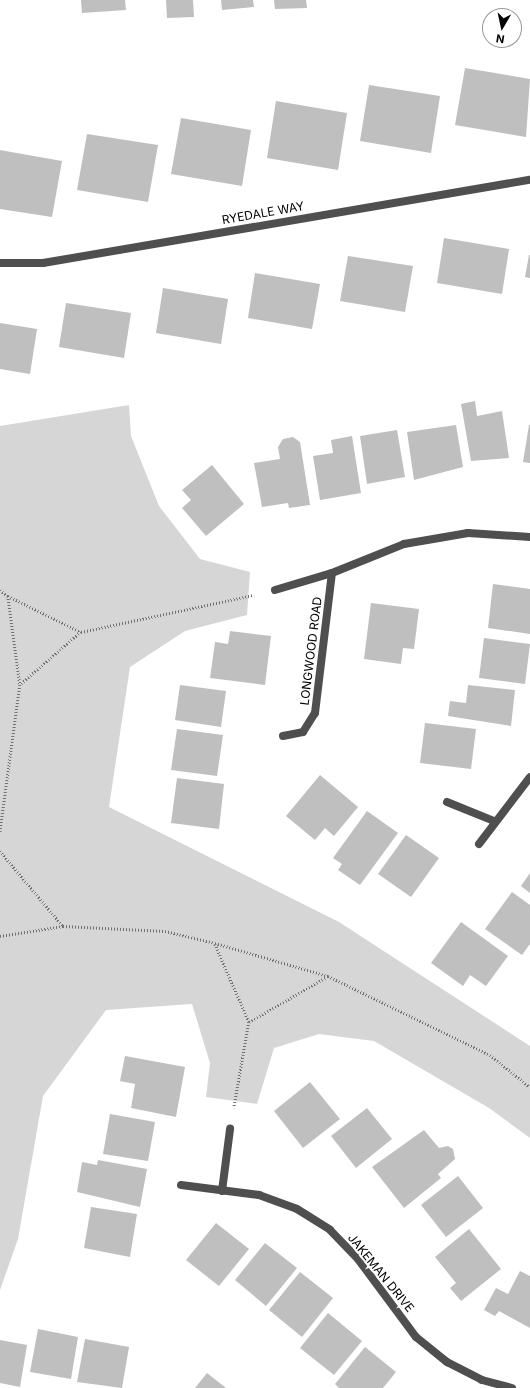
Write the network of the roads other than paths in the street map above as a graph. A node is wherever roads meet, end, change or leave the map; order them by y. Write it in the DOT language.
graph roads {
  1 [pos="530,180"];
  2 [pos="0,263"];
  3 [pos="530,537"];
  4 [pos="332,573"];
  5 [pos="275,590"];
  6 [pos="283,736"];
  7 [pos="530,777"];
  8 [pos="447,802"];
  9 [pos="494,821"];
  10 [pos="479,844"];
  11 [pos="230,1129"];
  12 [pos="181,1184"];
  13 [pos="222,1191"];
  14 [pos="512,1388"];
  1 -- 2 [label="street, RYEDALE WAY"];
  3 -- 4 [label="street, LONGWOOD ROAD"];
  4 -- 5 [label="street, LONGWOOD ROAD"];
  4 -- 6 [label="street, LONGWOOD ROAD"];
  7 -- 9 [label="street"];
  8 -- 9 [label="street"];
  9 -- 10 [label="street"];
  11 -- 13 [label="street"];
  12 -- 13 [label="street, JAKEMAN DRIVE"];
  13 -- 14 [label="street, JAKEMAN DRIVE"];
}
